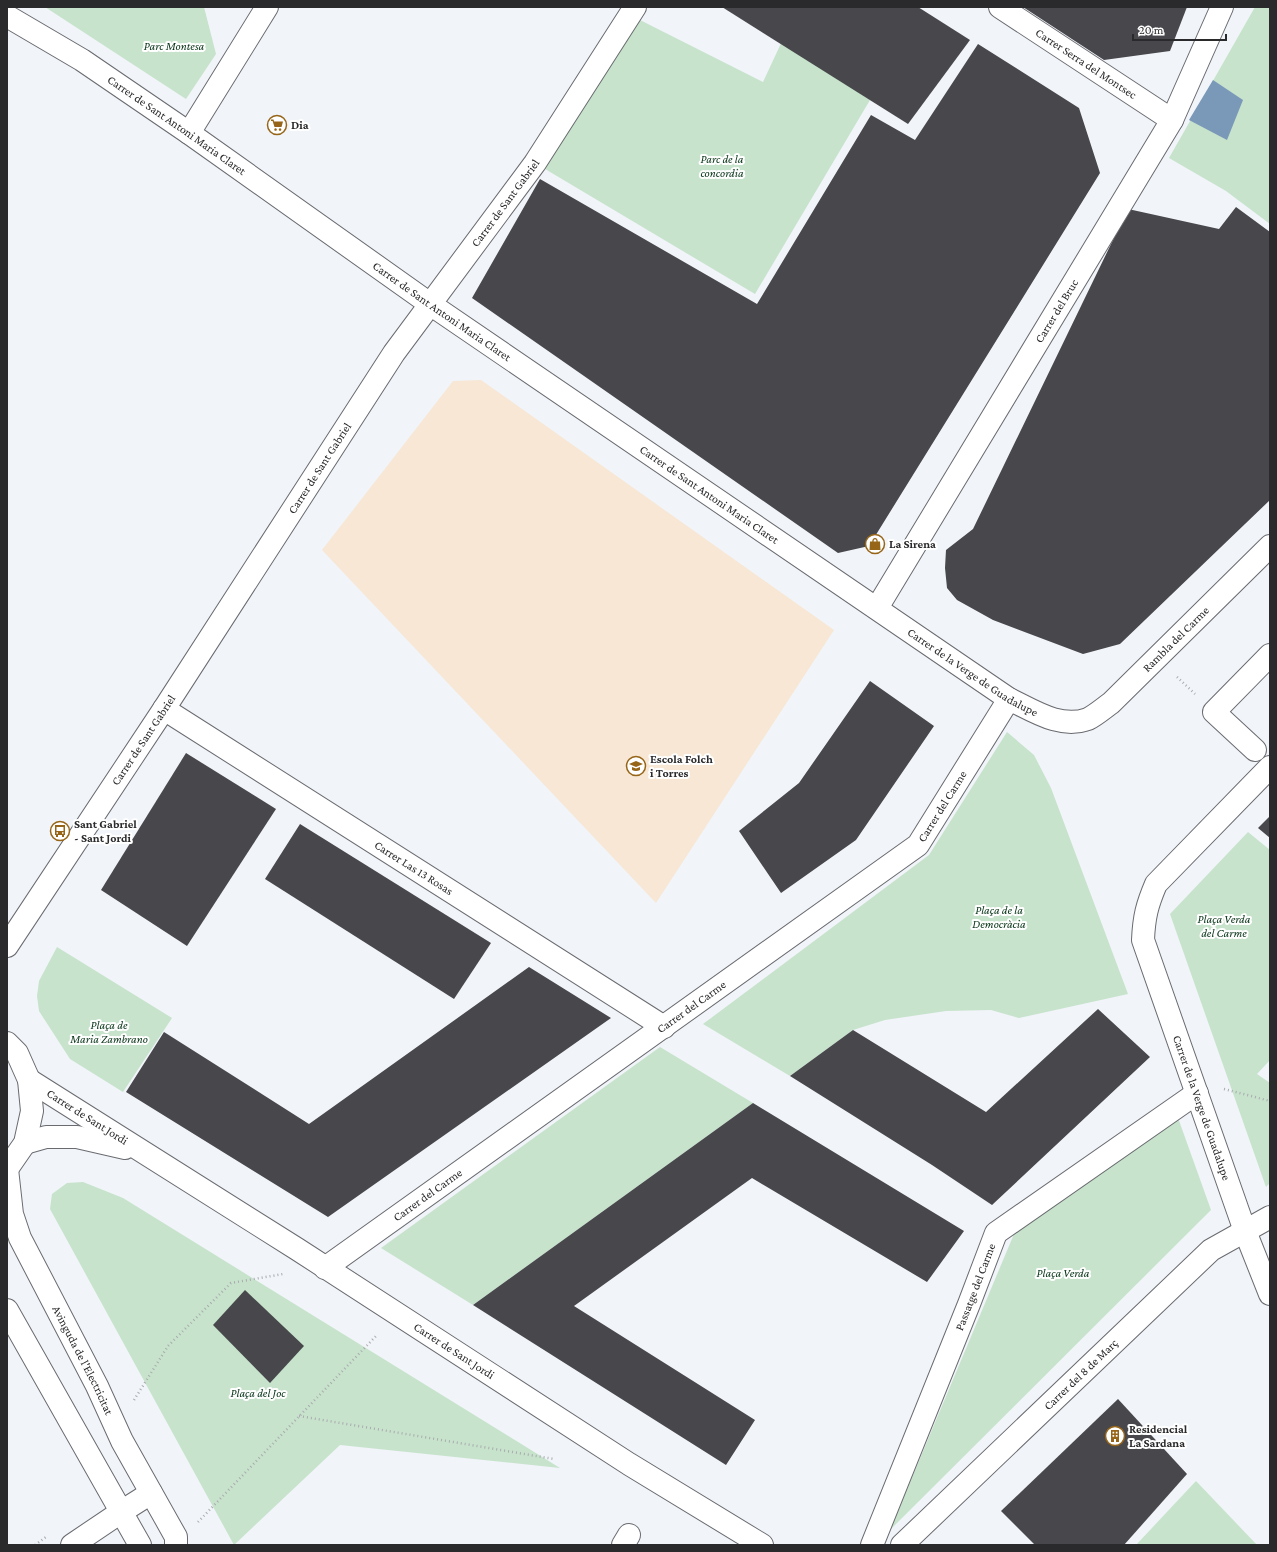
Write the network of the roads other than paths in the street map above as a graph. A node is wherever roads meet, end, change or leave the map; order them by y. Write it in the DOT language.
graph roads {
  1 [pos="267,7"];
  2 [pos="635,7"];
  3 [pos="1000,7"];
  4 [pos="1222,7"];
  5 [pos="7,16"];
  6 [pos="1172,120"];
  7 [pos="189,133"];
  8 [pos="430,304"];
  9 [pos="1270,546"];
  10 [pos="878,608"];
  11 [pos="1270,655"];
  12 [pos="1009,699"];
  13 [pos="164,709"];
  14 [pos="1074,723"];
  15 [pos="1255,750"];
  16 [pos="1270,767"];
  17 [pos="11,941"];
  18 [pos="7,957"];
  19 [pos="664,1027"];
  20 [pos="7,1043"];
  21 [pos="28,1080"];
  22 [pos="1197,1093"];
  23 [pos="25,1142"];
  24 [pos="147,1154"];
  25 [pos="7,1169"];
  26 [pos="1270,1217"];
  27 [pos="1245,1231"];
  28 [pos="325,1268"];
  29 [pos="1270,1294"];
  30 [pos="7,1310"];
  31 [pos="151,1493"];
  32 [pos="120,1512"];
  33 [pos="72,1545"];
  34 [pos="140,1545"];
  35 [pos="176,1545"];
  36 [pos="762,1545"];
  37 [pos="872,1545"];
  38 [pos="902,1545"];
  1 -- 7 [label="street"];
  2 -- 8 [label="street, Carrer de Sant Gabriel"];
  3 -- 6 [label="street, Carrer Serra del Montsec"];
  4 -- 6 [label="street, Carrer del Bruc"];
  5 -- 7 [label="street, Carrer de Sant Antoni Maria Claret"];
  6 -- 10 [label="street, Carrer del Bruc"];
  7 -- 8 [label="street, Carrer de Sant Antoni Maria Claret"];
  8 -- 10 [label="street, Carrer de Sant Antoni Maria Claret"];
  8 -- 13 [label="street, Carrer de Sant Gabriel"];
  9 -- 14 [label="street, Rambla del Carme"];
  10 -- 12 [label="street, Carrer de la Verge de Guadalupe"];
  11 -- 15 [label="street"];
  12 -- 14 [label="street, Carrer de la Verge de Guadalupe"];
  12 -- 19 [label="street, Carrer del Carme"];
  13 -- 17 [label="street, Carrer de Sant Gabriel"];
  13 -- 19 [label="street, Carrer Las 13 Rosas"];
  16 -- 22 [label="street, Carrer de la Verge de Guadalupe"];
  17 -- 18 [label="street, Carrer de Sant Gabriel"];
  19 -- 28 [label="street, Carrer del Carme"];
  20 -- 21 [label="street"];
  21 -- 23 [label="street"];
  21 -- 24 [label="street, Carrer de Sant Jordi"];
  22 -- 27 [label="street, Carrer de la Verge de Guadalupe"];
  22 -- 37 [label="street, Passatge del Carme"];
  23 -- 24 [label="street, Carrer de Sant Jordi"];
  23 -- 25 [label="street"];
  24 -- 28 [label="street, Carrer de Sant Jordi"];
  25 -- 31 [label="street, Avinguda de l'Electricitat"];
  26 -- 27 [label="street, Carrer del 8 de Març"];
  27 -- 29 [label="street, Carrer de la Verge de Guadalupe"];
  27 -- 38 [label="street, Carrer del 8 de Març"];
  28 -- 36 [label="street, Carrer de Sant Jordi"];
  30 -- 32 [label="street"];
  31 -- 32 [label="street"];
  31 -- 35 [label="street, Avinguda de l'Electricitat"];
  32 -- 33 [label="street"];
  32 -- 34 [label="street"];
}
